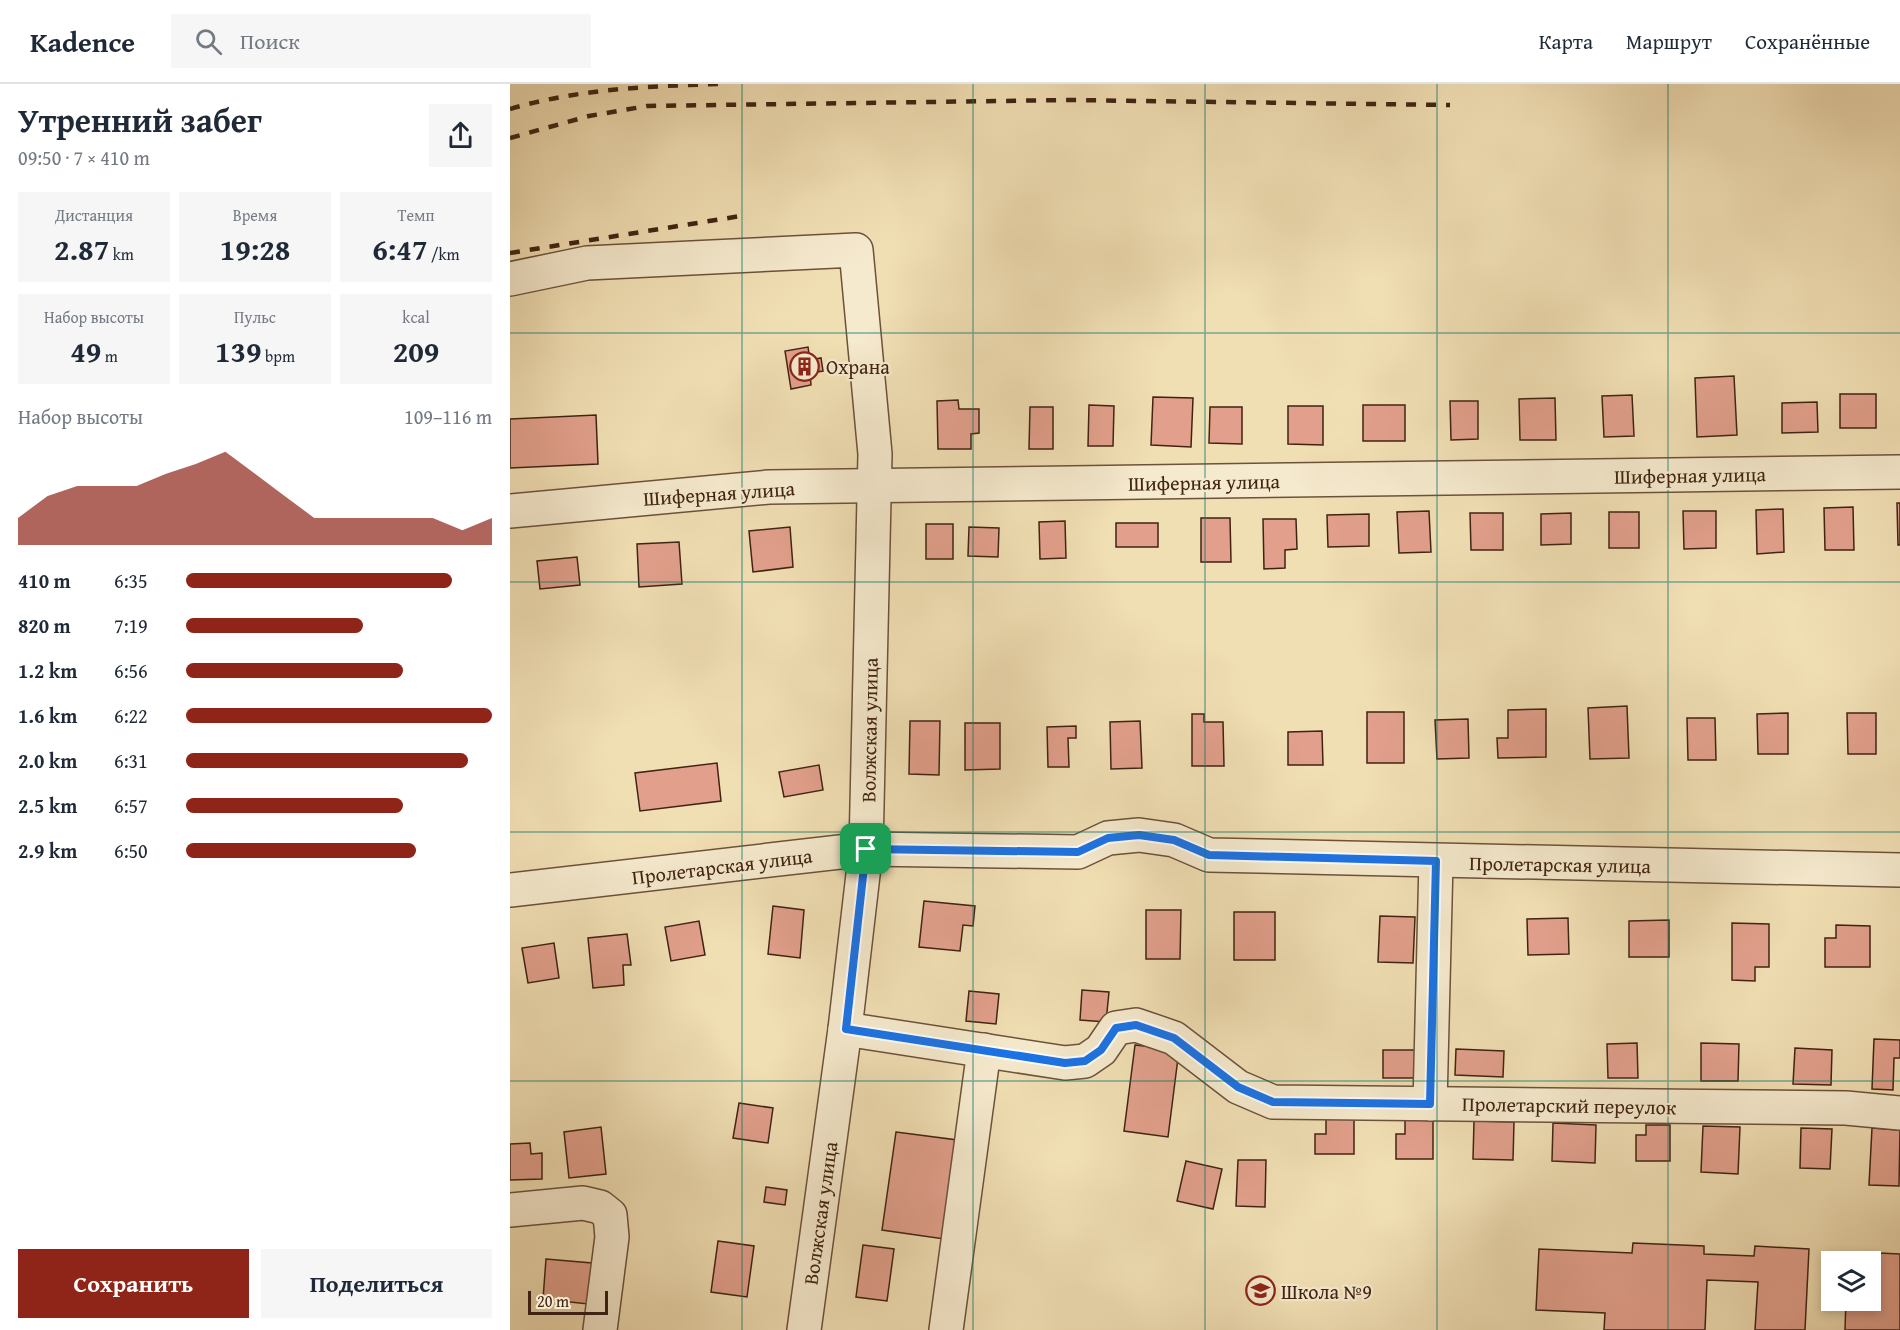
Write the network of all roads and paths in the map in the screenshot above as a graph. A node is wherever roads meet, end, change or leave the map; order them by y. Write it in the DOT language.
graph roads {
  1 [pos="510,279"];
  2 [pos="1900,472"];
  3 [pos="874,486"];
  4 [pos="510,511"];
  5 [pos="866,849"];
  6 [pos="1436,861"];
  7 [pos="1900,870"];
  8 [pos="510,890"];
  9 [pos="846,1029"];
  10 [pos="984,1050"];
  11 [pos="1430,1104"];
  12 [pos="1900,1113"];
  13 [pos="510,1210"];
  14 [pos="600,1330"];
  15 [pos="804,1330"];
  16 [pos="946,1330"];
  1 -- 3 [label="street, Волжская улица"];
  2 -- 3 [label="street, Шиферная улица"];
  3 -- 4 [label="street, Шиферная улица"];
  3 -- 5 [label="street, Волжская улица"];
  5 -- 6 [label="street, Пролетарская улица"];
  5 -- 8 [label="street, Пролетарская улица"];
  5 -- 9 [label="street, Волжская улица"];
  6 -- 7 [label="street, Пролетарская улица"];
  6 -- 11 [label="street"];
  9 -- 10 [label="street, Пролетарский переулок"];
  9 -- 15 [label="street, Волжская улица"];
  10 -- 11 [label="street, Пролетарский переулок"];
  10 -- 16 [label="street"];
  11 -- 12 [label="street, Пролетарский переулок"];
  13 -- 14 [label="street"];
}
